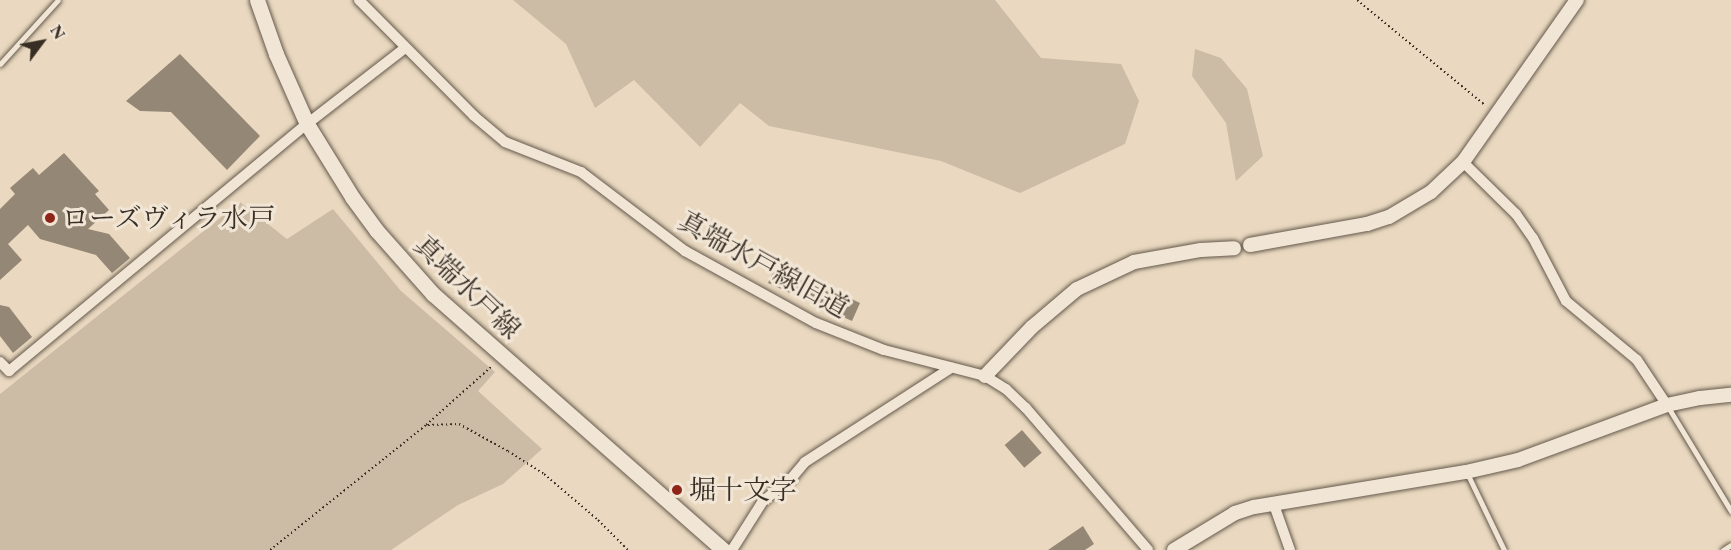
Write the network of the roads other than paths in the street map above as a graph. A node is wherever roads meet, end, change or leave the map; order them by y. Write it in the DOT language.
graph roads {
  1 [pos="58,0"];
  2 [pos="258,0"];
  3 [pos="359,0"];
  4 [pos="1577,0"];
  5 [pos="405,48"];
  6 [pos="0,63"];
  7 [pos="307,124"];
  8 [pos="1463,162"];
  9 [pos="1250,245"];
  10 [pos="1234,248"];
  11 [pos="0,362"];
  12 [pos="951,368"];
  13 [pos="985,376"];
  14 [pos="1731,395"];
  15 [pos="1667,405"];
  16 [pos="1466,472"];
  17 [pos="1273,502"];
  18 [pos="1731,511"];
  19 [pos="1731,545"];
  20 [pos="723,550"];
  21 [pos="732,550"];
  22 [pos="1148,550"];
  23 [pos="1174,550"];
  24 [pos="1290,550"];
  25 [pos="1504,550"];
  26 [pos="1723,550"];
  1 -- 6 [label="lane"];
  2 -- 7 [label="main road, 真端水戸線"];
  3 -- 5 [label="street, 真端水戸線旧道"];
  4 -- 8 [label="street"];
  5 -- 7 [label="street"];
  5 -- 12 [label="street, 真端水戸線旧道"];
  7 -- 11 [label="street"];
  7 -- 20 [label="main road, 真端水戸線"];
  8 -- 9 [label="street"];
  8 -- 15 [label="street"];
  10 -- 13 [label="street"];
  12 -- 13 [label="street, 真端水戸線旧道"];
  12 -- 21 [label="street"];
  13 -- 22 [label="street, 真端水戸線旧道"];
  14 -- 15 [label="street"];
  15 -- 16 [label="street"];
  15 -- 18 [label="lane"];
  16 -- 17 [label="street"];
  16 -- 25 [label="lane"];
  17 -- 23 [label="street"];
  17 -- 24 [label="street"];
  19 -- 26 [label="lane"];
}
